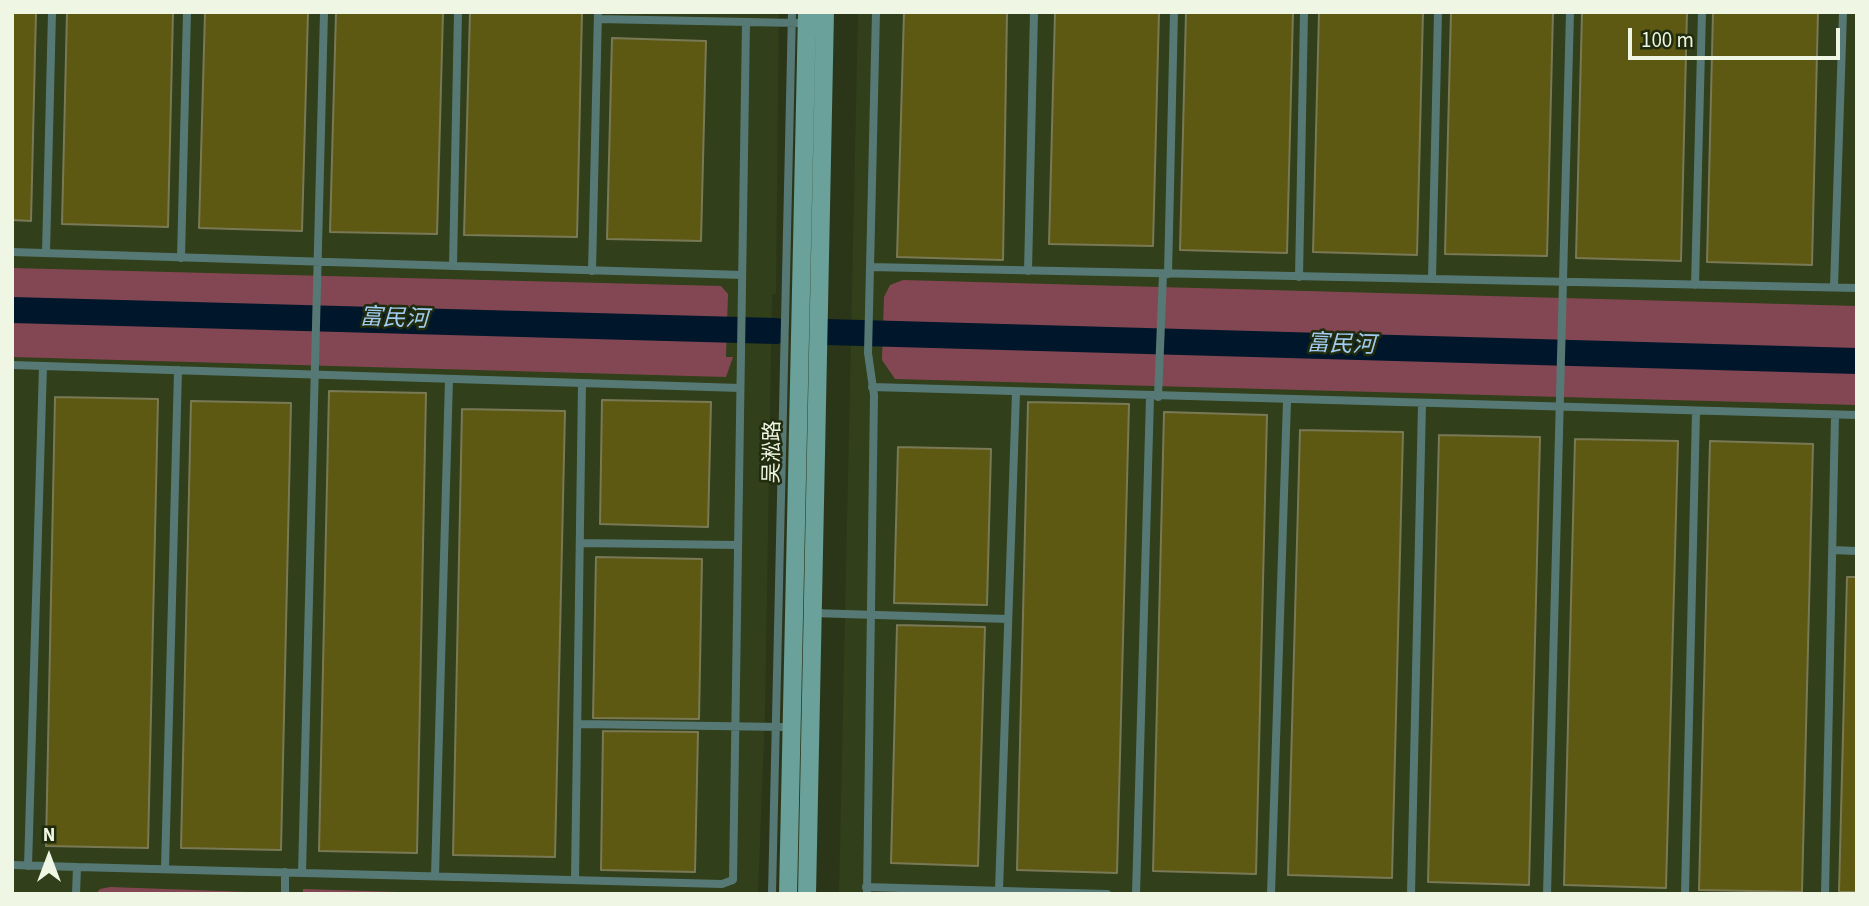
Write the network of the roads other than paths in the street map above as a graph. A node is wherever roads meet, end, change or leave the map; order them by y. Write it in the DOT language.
graph roads {
  1 [pos="52,12"];
  2 [pos="187,12"];
  3 [pos="324,12"];
  4 [pos="458,12"];
  5 [pos="876,12"];
  6 [pos="1034,12"];
  7 [pos="1174,12"];
  8 [pos="1304,12"];
  9 [pos="1438,12"];
  10 [pos="1570,12"];
  11 [pos="1702,12"];
  12 [pos="1843,12"];
  13 [pos="598,16"];
  14 [pos="800,17"];
  15 [pos="825,18"];
  16 [pos="746,22"];
  17 [pos="12,252"];
  18 [pos="46,253"];
  19 [pos="181,258"];
  20 [pos="318,262"];
  21 [pos="453,266"];
  22 [pos="870,267"];
  23 [pos="592,271"];
  24 [pos="1028,271"];
  25 [pos="1165,274"];
  26 [pos="742,275"];
  27 [pos="1299,277"];
  28 [pos="1432,279"];
  29 [pos="1563,282"];
  30 [pos="1695,285"];
  31 [pos="1834,288"];
  32 [pos="1857,288"];
  33 [pos="12,365"];
  34 [pos="43,366"];
  35 [pos="178,370"];
  36 [pos="316,375"];
  37 [pos="449,379"];
  38 [pos="582,383"];
  39 [pos="872,387"];
  40 [pos="740,388"];
  41 [pos="1016,393"];
  42 [pos="1154,397"];
  43 [pos="1287,401"];
  44 [pos="1422,404"];
  45 [pos="1562,408"];
  46 [pos="1696,411"];
  47 [pos="1835,415"];
  48 [pos="1857,415"];
  49 [pos="580,543"];
  50 [pos="738,545"];
  51 [pos="1832,550"];
  52 [pos="1857,551"];
  53 [pos="812,612"];
  54 [pos="870,615"];
  55 [pos="1008,619"];
  56 [pos="578,724"];
  57 [pos="735,726"];
  58 [pos="784,727"];
  59 [pos="810,728"];
  60 [pos="12,865"];
  61 [pos="28,866"];
  62 [pos="77,867"];
  63 [pos="165,869"];
  64 [pos="285,872"];
  65 [pos="302,873"];
  66 [pos="435,876"];
  67 [pos="575,880"];
  68 [pos="867,890"];
  69 [pos="999,891"];
  70 [pos="76,894"];
  71 [pos="285,894"];
  72 [pos="772,894"];
  73 [pos="788,894"];
  74 [pos="807,894"];
  75 [pos="1107,894"];
  76 [pos="1136,894"];
  77 [pos="1271,894"];
  78 [pos="1410,894"];
  79 [pos="1547,894"];
  80 [pos="1685,894"];
  81 [pos="1825,894"];
  1 -- 18 [label="lane"];
  2 -- 19 [label="lane"];
  3 -- 20 [label="lane"];
  4 -- 21 [label="lane"];
  5 -- 22 [label="lane"];
  6 -- 24 [label="lane"];
  7 -- 25 [label="lane"];
  8 -- 27 [label="lane"];
  9 -- 28 [label="lane"];
  10 -- 29 [label="lane"];
  11 -- 30 [label="lane"];
  12 -- 31 [label="lane"];
  13 -- 16 [label="lane"];
  13 -- 23 [label="lane"];
  14 -- 15 [label="lane"];
  14 -- 16 [label="lane"];
  14 -- 58 [label="main road, 吴淞路"];
  15 -- 53 [label="main road, 吴淞路"];
  16 -- 26 [label="lane"];
  17 -- 18 [label="lane"];
  18 -- 19 [label="lane"];
  19 -- 20 [label="lane"];
  20 -- 21 [label="lane"];
  20 -- 36 [label="lane"];
  21 -- 23 [label="lane"];
  22 -- 24 [label="lane"];
  22 -- 39 [label="lane"];
  23 -- 26 [label="lane"];
  24 -- 25 [label="lane"];
  25 -- 27 [label="lane"];
  25 -- 42 [label="lane"];
  26 -- 40 [label="lane"];
  27 -- 28 [label="lane"];
  28 -- 29 [label="lane"];
  29 -- 30 [label="lane"];
  29 -- 45 [label="lane"];
  30 -- 31 [label="lane"];
  31 -- 32 [label="lane"];
  33 -- 34 [label="lane"];
  34 -- 35 [label="lane"];
  34 -- 61 [label="lane"];
  35 -- 36 [label="lane"];
  35 -- 63 [label="lane"];
  36 -- 37 [label="lane"];
  36 -- 65 [label="lane"];
  37 -- 38 [label="lane"];
  37 -- 66 [label="lane"];
  38 -- 40 [label="lane"];
  38 -- 49 [label="lane"];
  39 -- 41 [label="lane"];
  39 -- 54 [label="lane"];
  40 -- 50 [label="lane"];
  41 -- 42 [label="lane"];
  41 -- 55 [label="lane"];
  42 -- 43 [label="lane"];
  42 -- 76 [label="lane"];
  43 -- 44 [label="lane"];
  43 -- 77 [label="lane"];
  44 -- 45 [label="lane"];
  44 -- 78 [label="lane"];
  45 -- 46 [label="lane"];
  45 -- 79 [label="lane"];
  46 -- 47 [label="lane"];
  46 -- 80 [label="lane"];
  47 -- 48 [label="lane"];
  47 -- 51 [label="lane"];
  49 -- 50 [label="lane"];
  49 -- 56 [label="lane"];
  50 -- 57 [label="lane"];
  51 -- 52 [label="lane"];
  51 -- 81 [label="lane"];
  53 -- 54 [label="lane"];
  53 -- 59 [label="main road, 吴淞路"];
  54 -- 55 [label="lane"];
  54 -- 68 [label="lane"];
  55 -- 69 [label="lane"];
  56 -- 57 [label="lane"];
  56 -- 67 [label="lane"];
  57 -- 58 [label="lane"];
  57 -- 67 [label="lane"];
  58 -- 59 [label="lane"];
  58 -- 72 [label="lane"];
  58 -- 73 [label="main road, 吴淞路"];
  59 -- 74 [label="main road, 吴淞路"];
  60 -- 61 [label="lane"];
  61 -- 62 [label="lane"];
  62 -- 63 [label="lane"];
  62 -- 70 [label="lane"];
  63 -- 64 [label="lane"];
  64 -- 65 [label="lane"];
  64 -- 71 [label="lane"];
  65 -- 66 [label="lane"];
  66 -- 67 [label="lane"];
  68 -- 69 [label="lane"];
  69 -- 75 [label="lane"];
}
